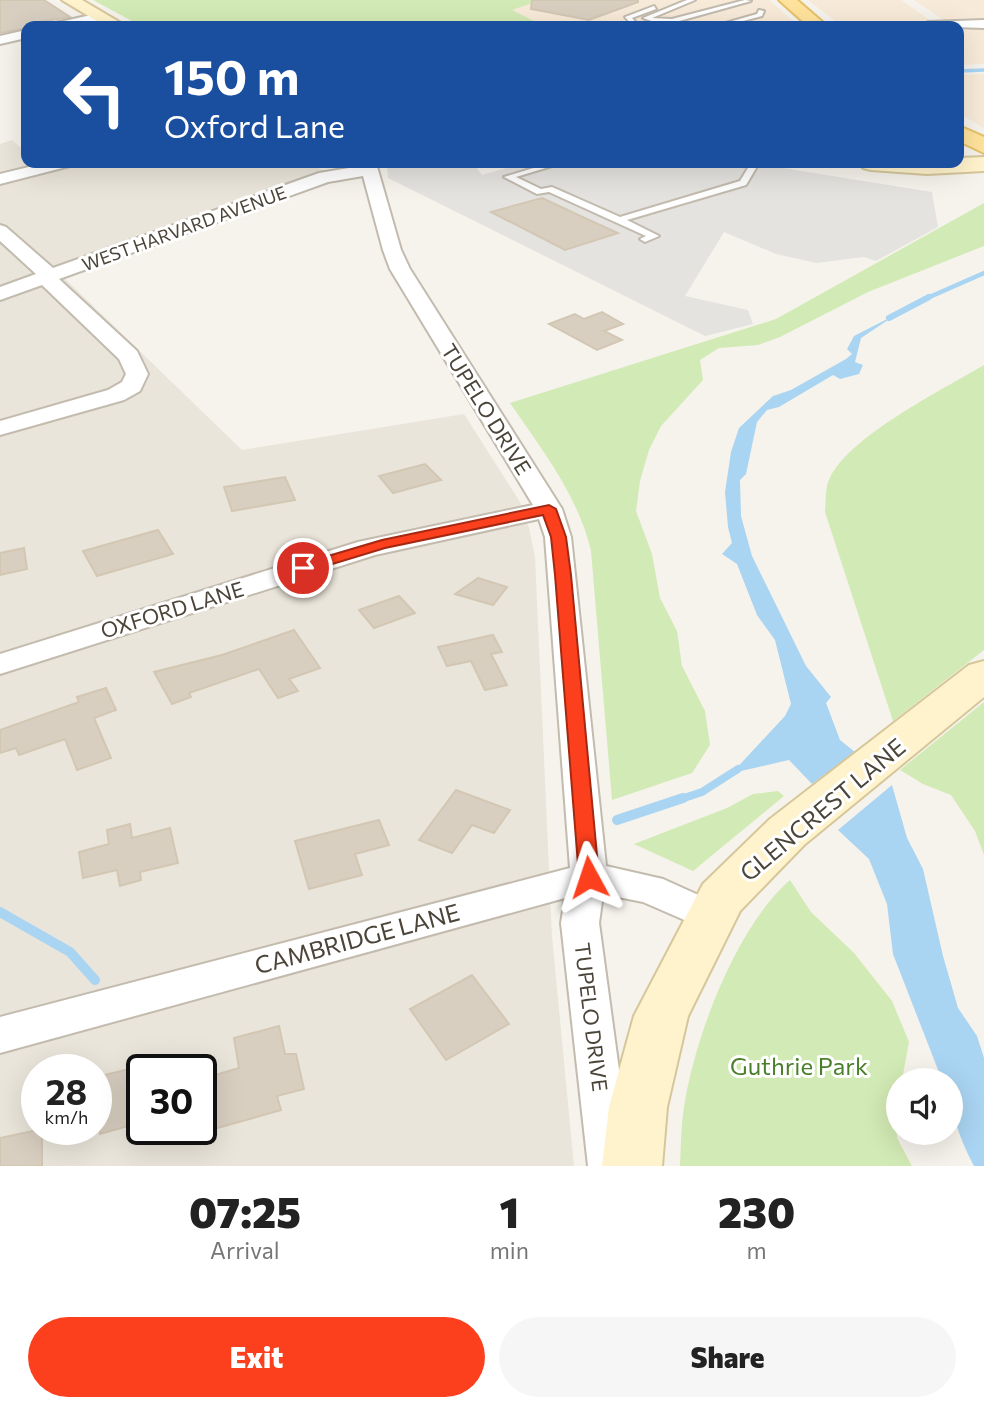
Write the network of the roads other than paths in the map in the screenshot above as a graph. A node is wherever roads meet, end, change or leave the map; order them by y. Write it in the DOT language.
graph roads {
  1 [pos="69,0"];
  2 [pos="679,0"];
  3 [pos="692,0"];
  4 [pos="748,0"];
  5 [pos="787,0"];
  6 [pos="761,10"];
  7 [pos="751,13"];
  8 [pos="100,17"];
  9 [pos="82,21"];
  10 [pos="108,21"];
  11 [pos="632,21"];
  12 [pos="656,21"];
  13 [pos="672,21"];
  14 [pos="737,21"];
  15 [pos="812,21"];
  16 [pos="984,24"];
  17 [pos="964,25"];
  18 [pos="21,35"];
  19 [pos="0,40"];
  20 [pos="964,135"];
  21 [pos="984,146"];
  22 [pos="984,164"];
  23 [pos="964,165"];
  24 [pos="44,168"];
  25 [pos="361,168"];
  26 [pos="370,168"];
  27 [pos="540,168"];
  28 [pos="752,168"];
  29 [pos="0,179"];
  30 [pos="619,220"];
  31 [pos="0,231"];
  32 [pos="645,239"];
  33 [pos="47,277"];
  34 [pos="0,294"];
  35 [pos="0,428"];
  36 [pos="549,509"];
  37 [pos="0,664"];
  38 [pos="984,676"];
  39 [pos="589,877"];
  40 [pos="712,917"];
  41 [pos="0,1035"];
  42 [pos="610,1166"];
  43 [pos="632,1166"];
  1 -- 8 [label="street"];
  2 -- 11 [label="lane"];
  3 -- 12 [label="lane"];
  4 -- 6 [label="lane"];
  4 -- 13 [label="lane"];
  5 -- 15 [label="main road"];
  6 -- 7 [label="lane"];
  6 -- 14 [label="lane"];
  8 -- 9 [label="street"];
  8 -- 10 [label="street"];
  16 -- 17 [label="street"];
  18 -- 19 [label="street"];
  20 -- 21 [label="main road"];
  22 -- 23 [label="street"];
  24 -- 29 [label="street"];
  25 -- 33 [label="street, WEST HARVARD AVENUE"];
  26 -- 36 [label="street, TUPELO DRIVE"];
  27 -- 30 [label="lane"];
  28 -- 30 [label="lane"];
  30 -- 32 [label="lane"];
  31 -- 33 [label="street"];
  33 -- 34 [label="street, WEST HARVARD AVENUE"];
  33 -- 35 [label="street"];
  36 -- 37 [label="street, OXFORD LANE"];
  36 -- 39 [label="street, TUPELO DRIVE"];
  38 -- 40 [label="street, GLENCREST LANE"];
  39 -- 40 [label="street, CAMBRIDGE LANE"];
  39 -- 41 [label="street, CAMBRIDGE LANE"];
  39 -- 42 [label="street, TUPELO DRIVE"];
  40 -- 43 [label="street, GLENCREST LANE"];
}
